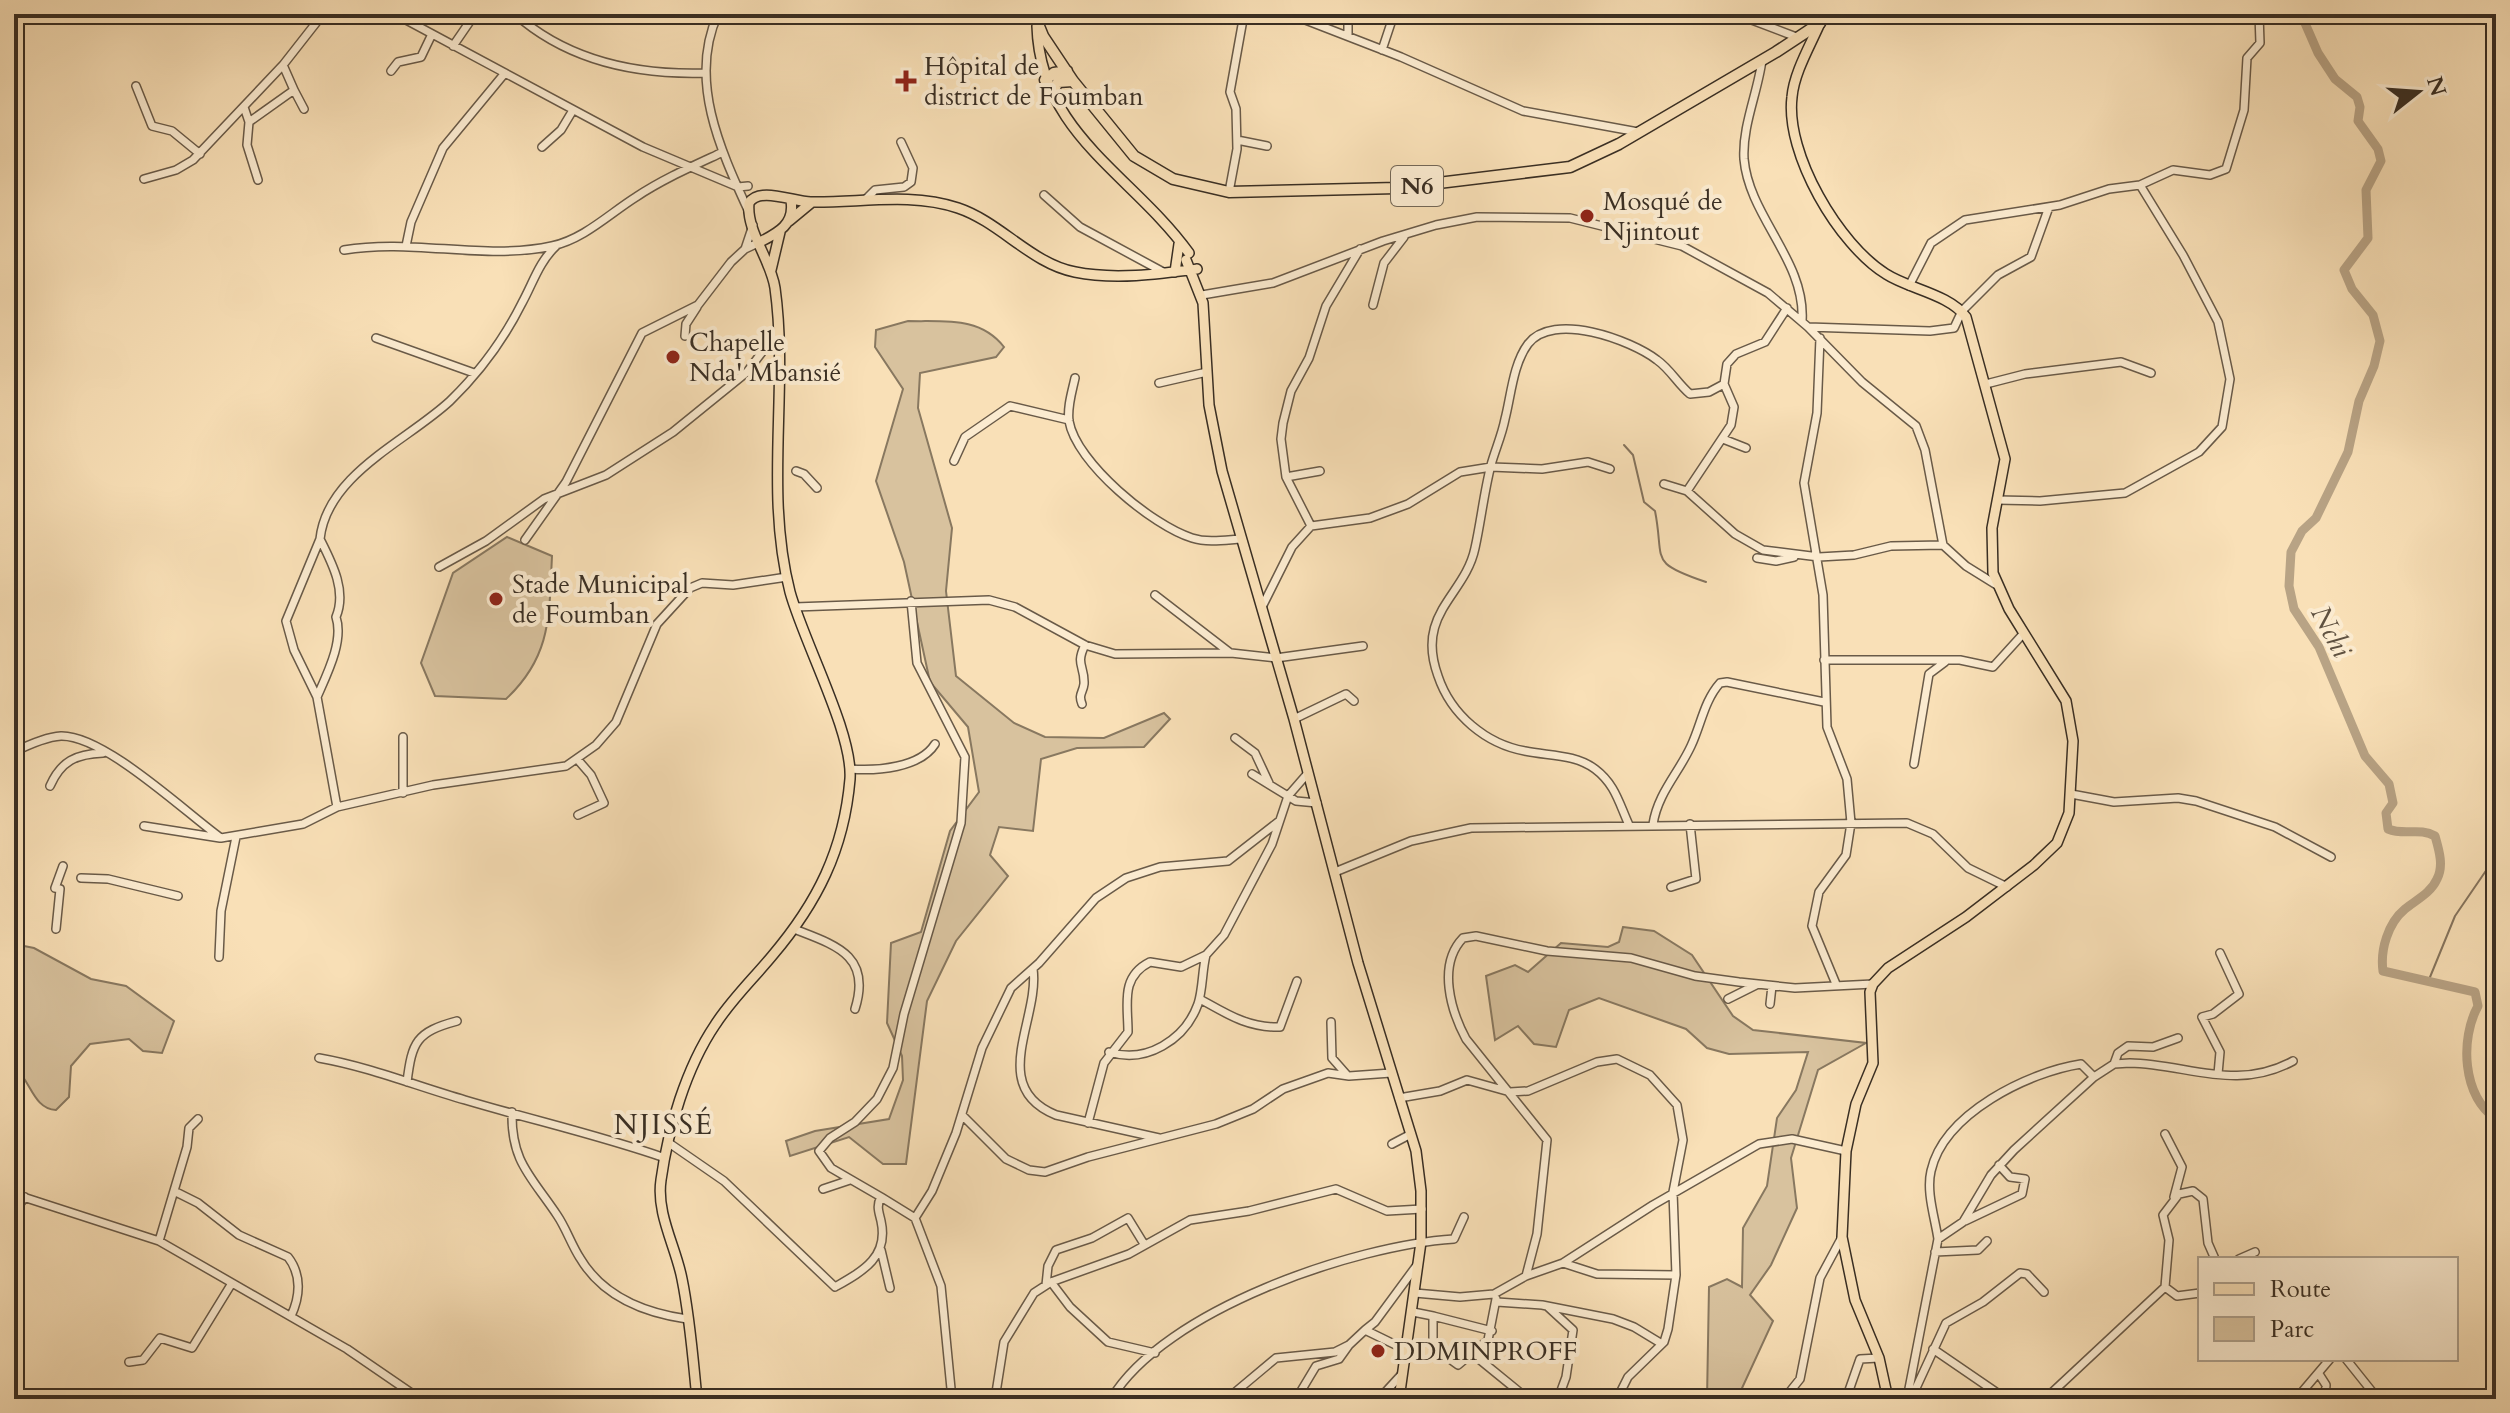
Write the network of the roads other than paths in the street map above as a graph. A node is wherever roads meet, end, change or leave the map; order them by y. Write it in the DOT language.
graph roads {
  1 [pos="323,14"];
  2 [pos="395,14"];
  3 [pos="475,14"];
  4 [pos="515,14"];
  5 [pos="718,14"];
  6 [pos="1034,14"];
  7 [pos="1244,14"];
  8 [pos="1290,14"];
  9 [pos="1348,14"];
  10 [pos="1394,14"];
  11 [pos="1736,14"];
  12 [pos="1831,14"];
  13 [pos="2259,14"];
  14 [pos="1822,19"];
  15 [pos="1037,26"];
  16 [pos="432,34"];
  17 [pos="1348,36"];
  18 [pos="1799,38"];
  19 [pos="453,46"];
  20 [pos="1382,50"];
  21 [pos="1762,60"];
  22 [pos="283,65"];
  23 [pos="391,71"];
  24 [pos="505,73"];
  25 [pos="705,73"];
  26 [pos="1070,76"];
  27 [pos="1045,80"];
  28 [pos="136,86"];
  29 [pos="294,90"];
  30 [pos="1051,95"];
  31 [pos="244,107"];
  32 [pos="304,109"];
  33 [pos="573,110"];
  34 [pos="249,122"];
  35 [pos="1639,132"];
  36 [pos="1237,140"];
  37 [pos="901,142"];
  38 [pos="1267,146"];
  39 [pos="542,147"];
  40 [pos="723,152"];
  41 [pos="200,154"];
  42 [pos="688,168"];
  43 [pos="734,178"];
  44 [pos="144,179"];
  45 [pos="258,180"];
  46 [pos="2140,185"];
  47 [pos="748,186"];
  48 [pos="738,187"];
  49 [pos="1229,192"];
  50 [pos="763,194"];
  51 [pos="1044,195"];
  52 [pos="866,199"];
  53 [pos="791,201"];
  54 [pos="812,202"];
  55 [pos="2049,207"];
  56 [pos="748,210"];
  57 [pos="789,221"];
  58 [pos="753,224"];
  59 [pos="780,232"];
  60 [pos="1406,235"];
  61 [pos="1177,240"];
  62 [pos="760,242"];
  63 [pos="406,246"];
  64 [pos="556,246"];
  65 [pos="745,249"];
  66 [pos="1360,249"];
  67 [pos="344,250"];
  68 [pos="771,270"];
  69 [pos="1194,271"];
  70 [pos="1172,273"];
  71 [pos="1909,286"];
  72 [pos="698,305"];
  73 [pos="1373,305"];
  74 [pos="1787,308"];
  75 [pos="1962,311"];
  76 [pos="1805,324"];
  77 [pos="779,329"];
  78 [pos="685,336"];
  79 [pos="376,338"];
  80 [pos="1820,338"];
  81 [pos="1207,372"];
  82 [pos="474,373"];
  83 [pos="2151,373"];
  84 [pos="1075,378"];
  85 [pos="1159,383"];
  86 [pos="1724,384"];
  87 [pos="1986,384"];
  88 [pos="1069,420"];
  89 [pos="1723,439"];
  90 [pos="1746,448"];
  91 [pos="954,461"];
  92 [pos="1491,467"];
  93 [pos="1610,469"];
  94 [pos="796,471"];
  95 [pos="1320,471"];
  96 [pos="1286,477"];
  97 [pos="1664,484"];
  98 [pos="817,488"];
  99 [pos="1687,491"];
  100 [pos="559,493"];
  101 [pos="1997,500"];
  102 [pos="1311,526"];
  103 [pos="320,539"];
  104 [pos="1241,539"];
  105 [pos="525,540"];
  106 [pos="1943,545"];
  107 [pos="1797,556"];
  108 [pos="1819,557"];
  109 [pos="1757,558"];
  110 [pos="439,567"];
  111 [pos="787,577"];
  112 [pos="1995,584"];
  113 [pos="1155,595"];
  114 [pos="911,601"];
  115 [pos="795,607"];
  116 [pos="1262,607"];
  117 [pos="2023,634"];
  118 [pos="1085,645"];
  119 [pos="1363,646"];
  120 [pos="1231,653"];
  121 [pos="1276,658"];
  122 [pos="1824,660"];
  123 [pos="1947,661"];
  124 [pos="317,697"];
  125 [pos="1354,701"];
  126 [pos="1824,702"];
  127 [pos="1082,704"];
  128 [pos="1294,719"];
  129 [pos="403,737"];
  130 [pos="1235,738"];
  131 [pos="935,744"];
  132 [pos="14,752"];
  133 [pos="110,753"];
  134 [pos="578,760"];
  135 [pos="1914,764"];
  136 [pos="850,769"];
  137 [pos="1308,773"];
  138 [pos="1252,774"];
  139 [pos="1269,784"];
  140 [pos="50,786"];
  141 [pos="403,793"];
  142 [pos="2071,794"];
  143 [pos="1288,796"];
  144 [pos="1317,803"];
  145 [pos="337,807"];
  146 [pos="578,815"];
  147 [pos="1278,822"];
  148 [pos="1851,823"];
  149 [pos="1653,824"];
  150 [pos="1690,824"];
  151 [pos="1629,825"];
  152 [pos="144,826"];
  153 [pos="236,837"];
  154 [pos="221,838"];
  155 [pos="2331,857"];
  156 [pos="63,866"];
  157 [pos="1335,872"];
  158 [pos="81,878"];
  159 [pos="1671,887"];
  160 [pos="2007,887"];
  161 [pos="178,896"];
  162 [pos="56,929"];
  163 [pos="794,929"];
  164 [pos="2220,953"];
  165 [pos="1206,955"];
  166 [pos="219,957"];
  167 [pos="1033,969"];
  168 [pos="1297,981"];
  169 [pos="1758,984"];
  170 [pos="1836,984"];
  171 [pos="1873,984"];
  172 [pos="1772,986"];
  173 [pos="1200,999"];
  174 [pos="1728,999"];
  175 [pos="1770,1004"];
  176 [pos="855,1009"];
  177 [pos="457,1021"];
  178 [pos="1331,1022"];
  179 [pos="2178,1038"];
  180 [pos="1109,1052"];
  181 [pos="319,1058"];
  182 [pos="2293,1061"];
  183 [pos="2114,1064"];
  184 [pos="1391,1073"];
  185 [pos="2218,1074"];
  186 [pos="1349,1076"];
  187 [pos="2094,1077"];
  188 [pos="407,1082"];
  189 [pos="1510,1092"];
  190 [pos="1399,1098"];
  191 [pos="512,1112"];
  192 [pos="962,1115"];
  193 [pos="198,1119"];
  194 [pos="1088,1123"];
  195 [pos="1411,1134"];
  196 [pos="2165,1134"];
  197 [pos="1163,1139"];
  198 [pos="669,1143"];
  199 [pos="1392,1144"];
  200 [pos="1846,1151"];
  201 [pos="665,1158"];
  202 [pos="1999,1165"];
  203 [pos="850,1180"];
  204 [pos="823,1189"];
  205 [pos="174,1191"];
  206 [pos="1673,1192"];
  207 [pos="14,1194"];
  208 [pos="25,1197"];
  209 [pos="881,1197"];
  210 [pos="2174,1197"];
  211 [pos="1422,1209"];
  212 [pos="14,1212"];
  213 [pos="1464,1217"];
  214 [pos="915,1218"];
  215 [pos="1963,1222"];
  216 [pos="1842,1237"];
  217 [pos="1938,1239"];
  218 [pos="159,1241"];
  219 [pos="1987,1241"];
  220 [pos="1421,1242"];
  221 [pos="1144,1244"];
  222 [pos="881,1250"];
  223 [pos="1935,1252"];
  224 [pos="2255,1252"];
  225 [pos="2214,1257"];
  226 [pos="2244,1257"];
  227 [pos="1563,1263"];
  228 [pos="1418,1264"];
  229 [pos="1676,1275"];
  230 [pos="1526,1276"];
  231 [pos="232,1283"];
  232 [pos="1048,1283"];
  233 [pos="2165,1287"];
  234 [pos="890,1288"];
  235 [pos="2044,1292"];
  236 [pos="1415,1293"];
  237 [pos="2198,1293"];
  238 [pos="1495,1298"];
  239 [pos="1548,1307"];
  240 [pos="1413,1312"];
  241 [pos="291,1316"];
  242 [pos="1433,1316"];
  243 [pos="687,1319"];
  244 [pos="1365,1330"];
  245 [pos="1492,1331"];
  246 [pos="1662,1344"];
  247 [pos="1349,1345"];
  248 [pos="1933,1349"];
  249 [pos="1406,1350"];
  250 [pos="1155,1353"];
  251 [pos="1474,1355"];
  252 [pos="1879,1358"];
  253 [pos="2329,1361"];
  254 [pos="2352,1361"];
  255 [pos="129,1362"];
  256 [pos="1402,1374"];
  257 [pos="2319,1374"];
  258 [pos="1301,1391"];
  259 [pos="420,1399"];
  260 [pos="697,1399"];
  261 [pos="952,1399"];
  262 [pos="995,1399"];
  263 [pos="1111,1399"];
  264 [pos="1227,1399"];
  265 [pos="1379,1399"];
  266 [pos="1399,1399"];
  267 [pos="1528,1399"];
  268 [pos="1558,1399"];
  269 [pos="1617,1399"];
  270 [pos="1784,1399"];
  271 [pos="1846,1399"];
  272 [pos="1888,1399"];
  273 [pos="1909,1399"];
  274 [pos="2006,1399"];
  275 [pos="2045,1399"];
  276 [pos="2296,1399"];
  277 [pos="2325,1399"];
  278 [pos="2378,1399"];
  1 -- 22 [label="street"];
  2 -- 16 [label="street"];
  3 -- 19 [label="street"];
  4 -- 25 [label="street"];
  5 -- 25 [label="street"];
  6 -- 15 [label="highway, N6"];
  7 -- 36 [label="street"];
  8 -- 17 [label="street"];
  9 -- 17 [label="street"];
  10 -- 20 [label="street"];
  11 -- 18 [label="street"];
  12 -- 14 [label="street"];
  13 -- 46 [label="street"];
  14 -- 18 [label="highway, N6"];
  14 -- 71 [label="main road"];
  15 -- 26 [label="highway, N6"];
  15 -- 27 [label="main road"];
  16 -- 19 [label="street"];
  16 -- 23 [label="street"];
  17 -- 20 [label="street"];
  18 -- 21 [label="highway, N6"];
  19 -- 24 [label="street"];
  20 -- 35 [label="street"];
  21 -- 35 [label="highway, N6"];
  21 -- 76 [label="street"];
  22 -- 29 [label="street"];
  22 -- 31 [label="street"];
  24 -- 33 [label="street"];
  24 -- 63 [label="street"];
  25 -- 40 [label="street"];
  26 -- 27 [label="highway"];
  26 -- 30 [label="highway"];
  26 -- 49 [label="highway, N6"];
  27 -- 30 [label="main road"];
  28 -- 41 [label="street"];
  29 -- 32 [label="street"];
  29 -- 34 [label="street"];
  30 -- 61 [label="main road"];
  31 -- 34 [label="street"];
  31 -- 41 [label="street"];
  33 -- 39 [label="street"];
  33 -- 42 [label="street"];
  34 -- 45 [label="street"];
  35 -- 49 [label="highway, N6"];
  36 -- 38 [label="street"];
  36 -- 49 [label="street"];
  37 -- 52 [label="street"];
  40 -- 42 [label="street"];
  40 -- 43 [label="street"];
  41 -- 44 [label="street"];
  42 -- 48 [label="street"];
  42 -- 64 [label="street"];
  43 -- 47 [label="street"];
  43 -- 48 [label="street"];
  46 -- 55 [label="street"];
  46 -- 101 [label="street"];
  47 -- 48 [label="street"];
  47 -- 50 [label="street"];
  48 -- 56 [label="street"];
  50 -- 53 [label="main road"];
  50 -- 56 [label="main road"];
  51 -- 70 [label="street"];
  52 -- 54 [label="main road"];
  52 -- 70 [label="main road"];
  53 -- 54 [label="main road"];
  53 -- 57 [label="main road"];
  54 -- 57 [label="main road"];
  55 -- 71 [label="street"];
  55 -- 75 [label="street"];
  56 -- 58 [label="main road"];
  57 -- 59 [label="main road"];
  58 -- 62 [label="main road"];
  58 -- 65 [label="street"];
  59 -- 62 [label="main road"];
  59 -- 68 [label="main road"];
  60 -- 66 [label="street"];
  60 -- 73 [label="street"];
  60 -- 74 [label="street"];
  61 -- 69 [label="main road"];
  61 -- 70 [label="main road"];
  62 -- 65 [label="street"];
  62 -- 68 [label="main road"];
  63 -- 64 [label="street"];
  63 -- 67 [label="street"];
  64 -- 82 [label="street"];
  65 -- 72 [label="street"];
  66 -- 69 [label="street"];
  66 -- 96 [label="street"];
  68 -- 77 [label="main road"];
  69 -- 70 [label="main road"];
  69 -- 70 [label="main road"];
  69 -- 81 [label="main road"];
  71 -- 75 [label="main road"];
  72 -- 78 [label="street"];
  72 -- 100 [label="street"];
  74 -- 76 [label="street"];
  74 -- 86 [label="street"];
  75 -- 76 [label="street"];
  75 -- 87 [label="main road"];
  76 -- 80 [label="street"];
  77 -- 100 [label="street"];
  77 -- 111 [label="main road"];
  79 -- 82 [label="street"];
  80 -- 106 [label="street"];
  80 -- 108 [label="street"];
  81 -- 85 [label="street"];
  81 -- 104 [label="main road"];
  82 -- 103 [label="street"];
  83 -- 87 [label="street"];
  84 -- 88 [label="street"];
  86 -- 89 [label="street"];
  86 -- 92 [label="street"];
  87 -- 101 [label="main road"];
  88 -- 91 [label="street"];
  88 -- 104 [label="street"];
  89 -- 90 [label="street"];
  89 -- 99 [label="street"];
  92 -- 93 [label="street"];
  92 -- 102 [label="street"];
  92 -- 151 [label="street"];
  94 -- 98 [label="street"];
  95 -- 96 [label="street"];
  96 -- 102 [label="street"];
  97 -- 99 [label="street"];
  99 -- 107 [label="street"];
  100 -- 105 [label="street"];
  100 -- 110 [label="street"];
  101 -- 112 [label="main road"];
  102 -- 116 [label="street"];
  103 -- 124 [label="street"];
  103 -- 124 [label="street"];
  104 -- 116 [label="main road"];
  106 -- 108 [label="street"];
  106 -- 112 [label="street"];
  107 -- 108 [label="street"];
  107 -- 109 [label="street"];
  108 -- 122 [label="street"];
  111 -- 115 [label="main road"];
  111 -- 134 [label="street"];
  112 -- 117 [label="main road"];
  113 -- 120 [label="street"];
  114 -- 115 [label="street"];
  114 -- 118 [label="street"];
  114 -- 203 [label="street"];
  115 -- 136 [label="main road"];
  116 -- 121 [label="main road"];
  117 -- 123 [label="street"];
  117 -- 142 [label="main road"];
  118 -- 120 [label="street"];
  118 -- 127 [label="street"];
  119 -- 121 [label="street"];
  120 -- 121 [label="street"];
  121 -- 128 [label="main road"];
  122 -- 123 [label="street"];
  122 -- 126 [label="street"];
  123 -- 135 [label="street"];
  124 -- 145 [label="street"];
  125 -- 128 [label="street"];
  126 -- 148 [label="street"];
  126 -- 149 [label="street"];
  128 -- 137 [label="main road"];
  129 -- 141 [label="street"];
  130 -- 139 [label="street"];
  131 -- 136 [label="street"];
  132 -- 133 [label="street"];
  133 -- 140 [label="street"];
  133 -- 154 [label="street"];
  134 -- 141 [label="street"];
  134 -- 146 [label="street"];
  136 -- 163 [label="main road"];
  137 -- 143 [label="street"];
  137 -- 144 [label="main road"];
  138 -- 139 [label="street"];
  139 -- 143 [label="street"];
  141 -- 145 [label="street"];
  142 -- 155 [label="street"];
  142 -- 160 [label="main road"];
  143 -- 144 [label="street"];
  143 -- 147 [label="street"];
  144 -- 157 [label="main road"];
  145 -- 153 [label="street"];
  147 -- 165 [label="street"];
  147 -- 167 [label="street"];
  148 -- 150 [label="street"];
  148 -- 160 [label="street"];
  148 -- 170 [label="street"];
  149 -- 150 [label="street"];
  149 -- 151 [label="street"];
  150 -- 159 [label="street"];
  151 -- 157 [label="street"];
  152 -- 154 [label="street"];
  153 -- 154 [label="street"];
  153 -- 166 [label="street"];
  156 -- 162 [label="street"];
  157 -- 184 [label="main road"];
  158 -- 161 [label="street"];
  160 -- 171 [label="main road"];
  163 -- 176 [label="street"];
  163 -- 198 [label="main road"];
  164 -- 185 [label="street"];
  165 -- 173 [label="street"];
  165 -- 180 [label="street"];
  167 -- 192 [label="street"];
  167 -- 194 [label="street"];
  168 -- 173 [label="street"];
  169 -- 172 [label="street"];
  169 -- 174 [label="street"];
  169 -- 189 [label="street"];
  170 -- 171 [label="street"];
  170 -- 172 [label="street"];
  171 -- 200 [label="main road"];
  172 -- 175 [label="street"];
  173 -- 180 [label="street"];
  177 -- 188 [label="street"];
  178 -- 186 [label="street"];
  179 -- 183 [label="street"];
  180 -- 194 [label="street"];
  181 -- 188 [label="street"];
  182 -- 185 [label="street"];
  183 -- 185 [label="street"];
  183 -- 187 [label="street"];
  184 -- 186 [label="street"];
  184 -- 190 [label="main road"];
  186 -- 197 [label="street"];
  187 -- 202 [label="street"];
  187 -- 217 [label="street"];
  188 -- 191 [label="street"];
  189 -- 190 [label="street"];
  189 -- 206 [label="street"];
  189 -- 230 [label="street"];
  190 -- 195 [label="main road"];
  191 -- 201 [label="street"];
  191 -- 243 [label="street"];
  192 -- 197 [label="street"];
  192 -- 214 [label="street"];
  193 -- 205 [label="street"];
  194 -- 197 [label="street"];
  195 -- 199 [label="street"];
  195 -- 211 [label="main road"];
  196 -- 210 [label="street"];
  198 -- 201 [label="main road"];
  198 -- 222 [label="street"];
  200 -- 206 [label="street"];
  200 -- 216 [label="main road"];
  201 -- 243 [label="main road"];
  202 -- 215 [label="street"];
  202 -- 215 [label="street"];
  203 -- 204 [label="street"];
  203 -- 209 [label="street"];
  205 -- 218 [label="street"];
  205 -- 241 [label="street"];
  206 -- 227 [label="street"];
  206 -- 229 [label="street"];
  207 -- 208 [label="street"];
  208 -- 212 [label="street"];
  208 -- 218 [label="street"];
  209 -- 214 [label="street"];
  209 -- 222 [label="street"];
  210 -- 225 [label="street"];
  210 -- 233 [label="street"];
  211 -- 220 [label="main road"];
  211 -- 221 [label="street"];
  213 -- 220 [label="street"];
  214 -- 261 [label="street"];
  215 -- 217 [label="street"];
  216 -- 252 [label="main road"];
  216 -- 270 [label="street"];
  217 -- 223 [label="street"];
  218 -- 231 [label="street"];
  219 -- 223 [label="street"];
  220 -- 228 [label="main road"];
  220 -- 250 [label="street"];
  221 -- 232 [label="street"];
  221 -- 232 [label="street"];
  222 -- 234 [label="street"];
  223 -- 273 [label="street"];
  224 -- 226 [label="street"];
  227 -- 229 [label="street"];
  227 -- 230 [label="street"];
  228 -- 236 [label="main road"];
  228 -- 244 [label="street"];
  229 -- 246 [label="street"];
  230 -- 238 [label="street"];
  231 -- 241 [label="street"];
  231 -- 255 [label="street"];
  232 -- 250 [label="street"];
  232 -- 262 [label="street"];
  233 -- 237 [label="street"];
  233 -- 275 [label="street"];
  235 -- 248 [label="street"];
  236 -- 238 [label="street"];
  236 -- 240 [label="main road"];
  238 -- 239 [label="street"];
  238 -- 245 [label="street"];
  239 -- 246 [label="street"];
  239 -- 268 [label="street"];
  240 -- 242 [label="street"];
  240 -- 249 [label="main road"];
  241 -- 259 [label="street"];
  242 -- 245 [label="street"];
  242 -- 251 [label="street"];
  243 -- 260 [label="main road"];
  244 -- 247 [label="street"];
  244 -- 249 [label="street"];
  245 -- 251 [label="street"];
  246 -- 269 [label="street"];
  247 -- 258 [label="street"];
  247 -- 264 [label="street"];
  248 -- 273 [label="street"];
  248 -- 274 [label="street"];
  249 -- 256 [label="main road"];
  250 -- 263 [label="street"];
  251 -- 267 [label="street"];
  252 -- 271 [label="street"];
  252 -- 272 [label="main road"];
  253 -- 257 [label="street"];
  254 -- 278 [label="street"];
  256 -- 265 [label="street"];
  256 -- 266 [label="main road"];
  257 -- 276 [label="street"];
  257 -- 277 [label="street"];
}
